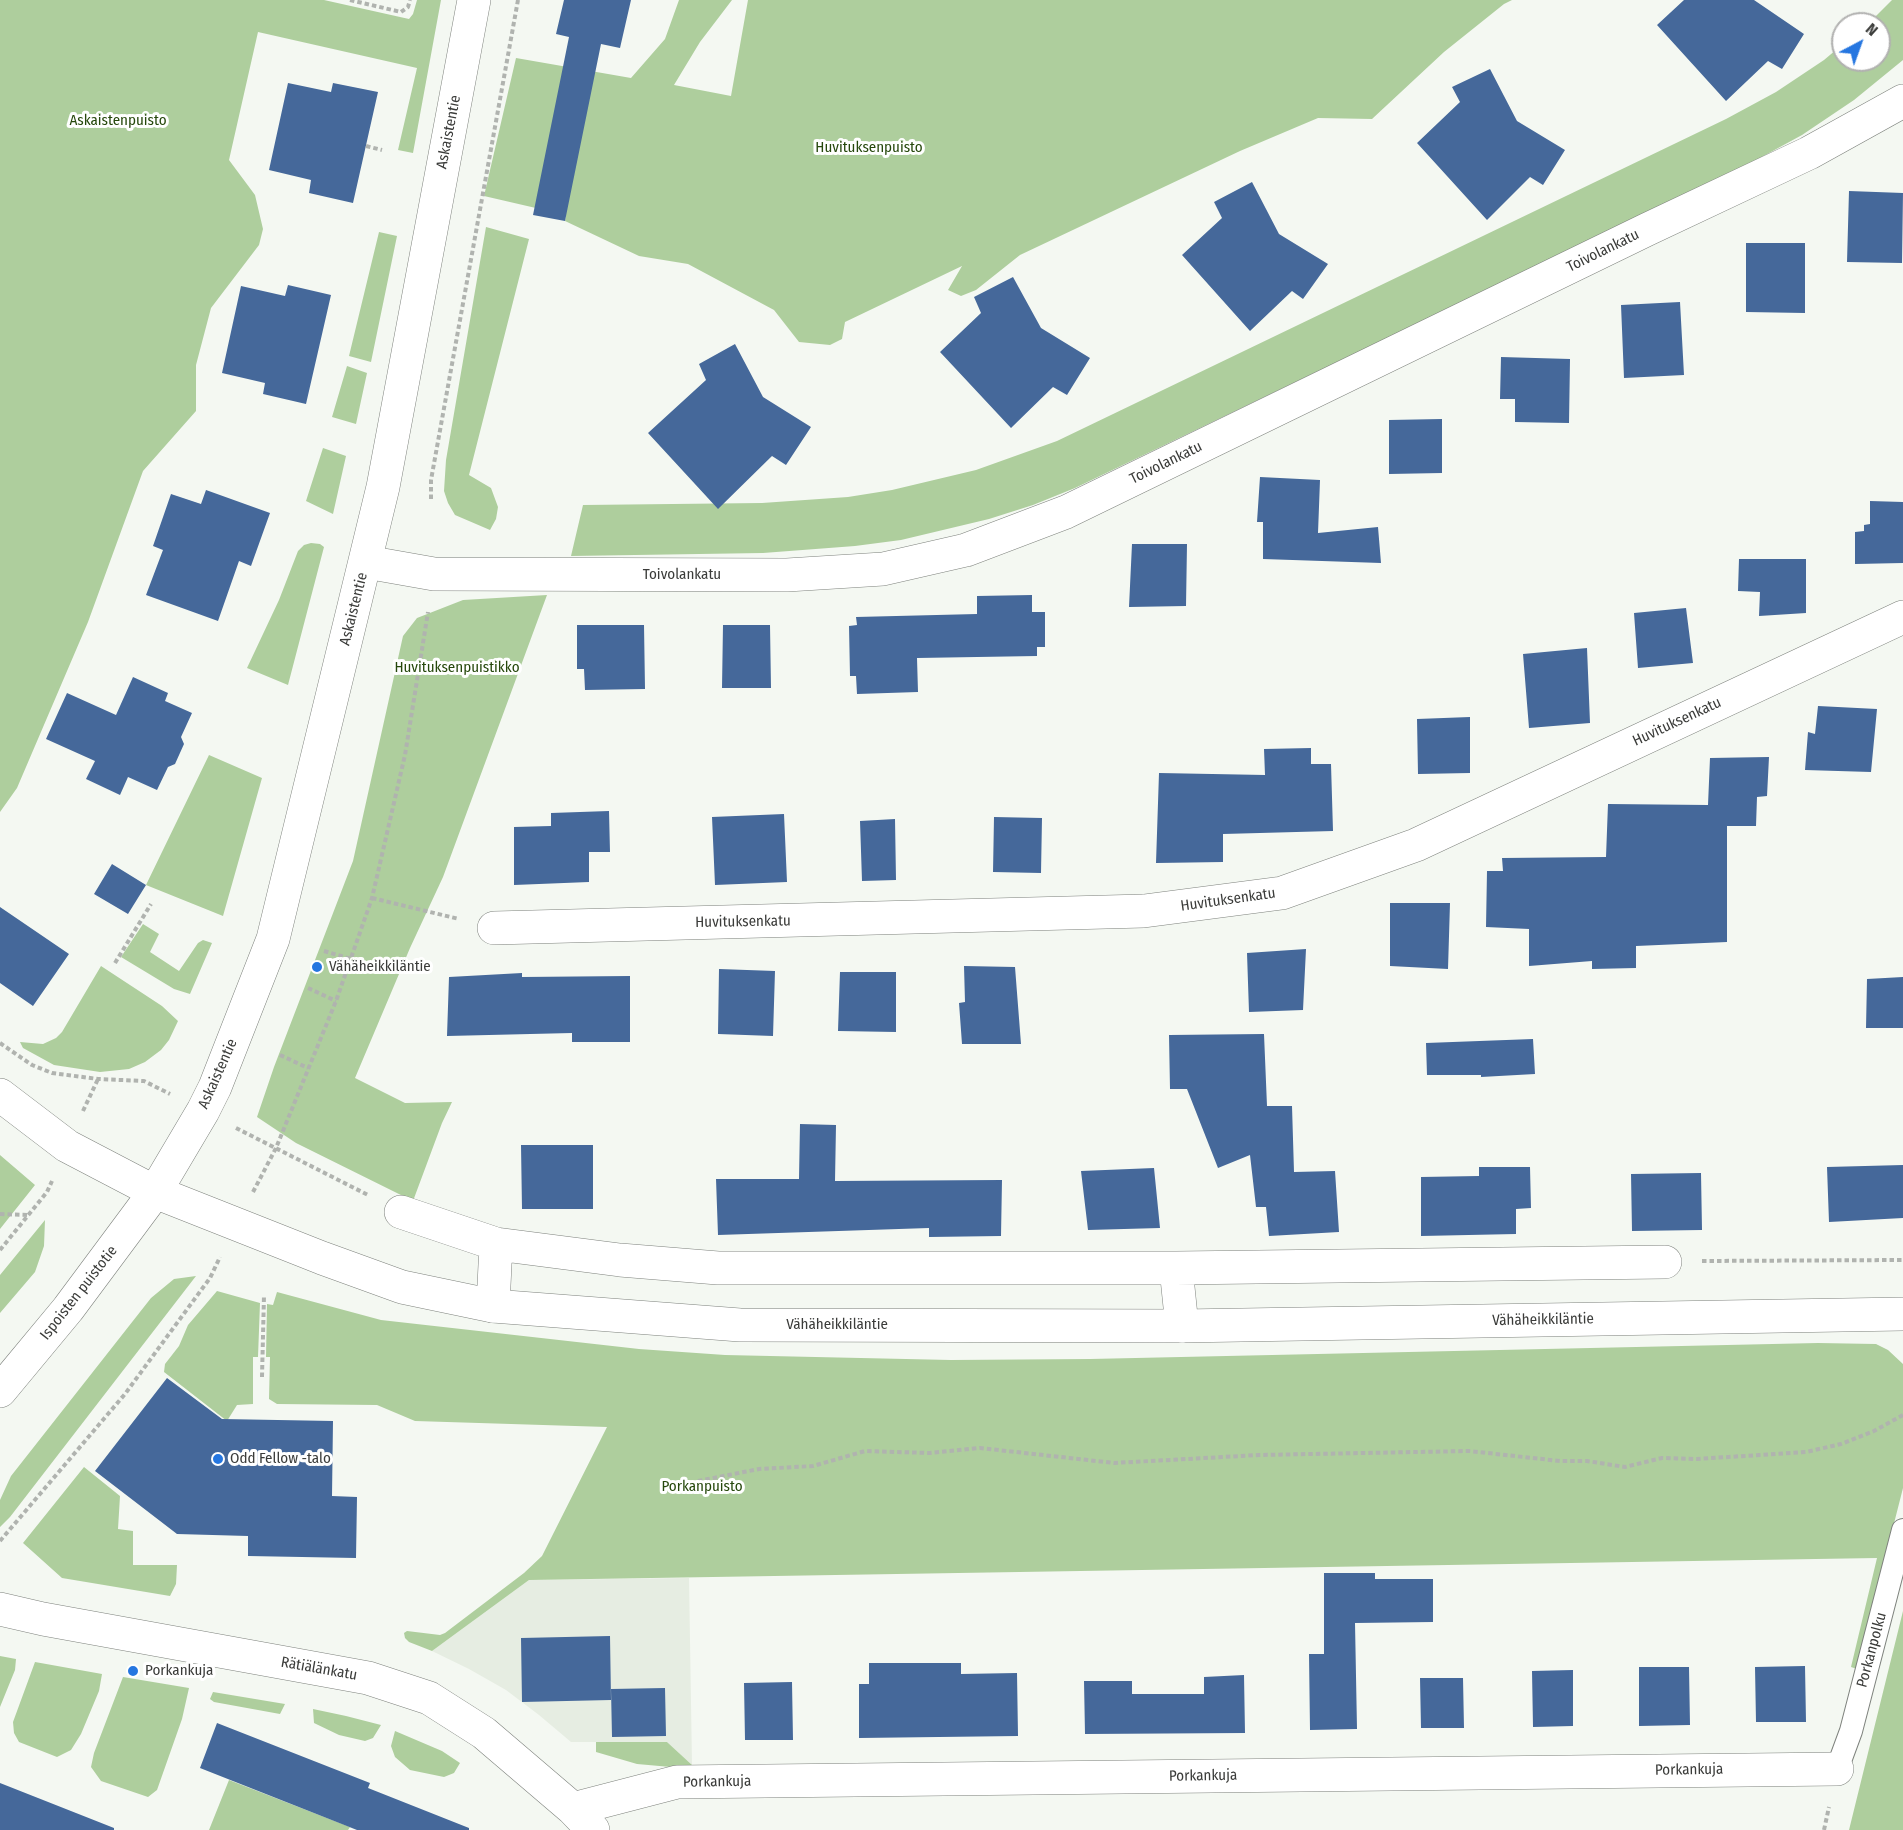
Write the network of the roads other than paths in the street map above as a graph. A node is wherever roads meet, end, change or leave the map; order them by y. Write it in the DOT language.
graph roads {
  1 [pos="474,0"];
  2 [pos="1903,101"];
  3 [pos="366,562"];
  4 [pos="1903,617"];
  5 [pos="494,928"];
  6 [pos="0,1095"];
  7 [pos="154,1192"];
  8 [pos="401,1212"];
  9 [pos="496,1244"];
  10 [pos="1665,1262"];
  11 [pos="1176,1268"];
  12 [pos="493,1306"];
  13 [pos="1903,1314"];
  14 [pos="1182,1326"];
  15 [pos="0,1391"];
  16 [pos="1903,1530"];
  17 [pos="0,1610"];
  18 [pos="1837,1769"];
  19 [pos="583,1819"];
  1 -- 3 [label="street, Askaistentie"];
  2 -- 3 [label="street, Toivolankatu"];
  3 -- 7 [label="street, Askaistentie"];
  4 -- 5 [label="street, Huvituksenkatu"];
  6 -- 7 [label="street, Vähäheikkiläntie"];
  7 -- 12 [label="street, Vähäheikkiläntie"];
  7 -- 15 [label="street, Ispoisten puistotie"];
  8 -- 9 [label="street"];
  9 -- 11 [label="street"];
  9 -- 12 [label="street"];
  10 -- 11 [label="street"];
  11 -- 14 [label="street"];
  12 -- 14 [label="street, Vähäheikkiläntie"];
  13 -- 14 [label="street, Vähäheikkiläntie"];
  16 -- 18 [label="lane, Porkanpolku"];
  17 -- 19 [label="street, Rätiälänkatu"];
  18 -- 19 [label="street, Porkankuja"];
}
